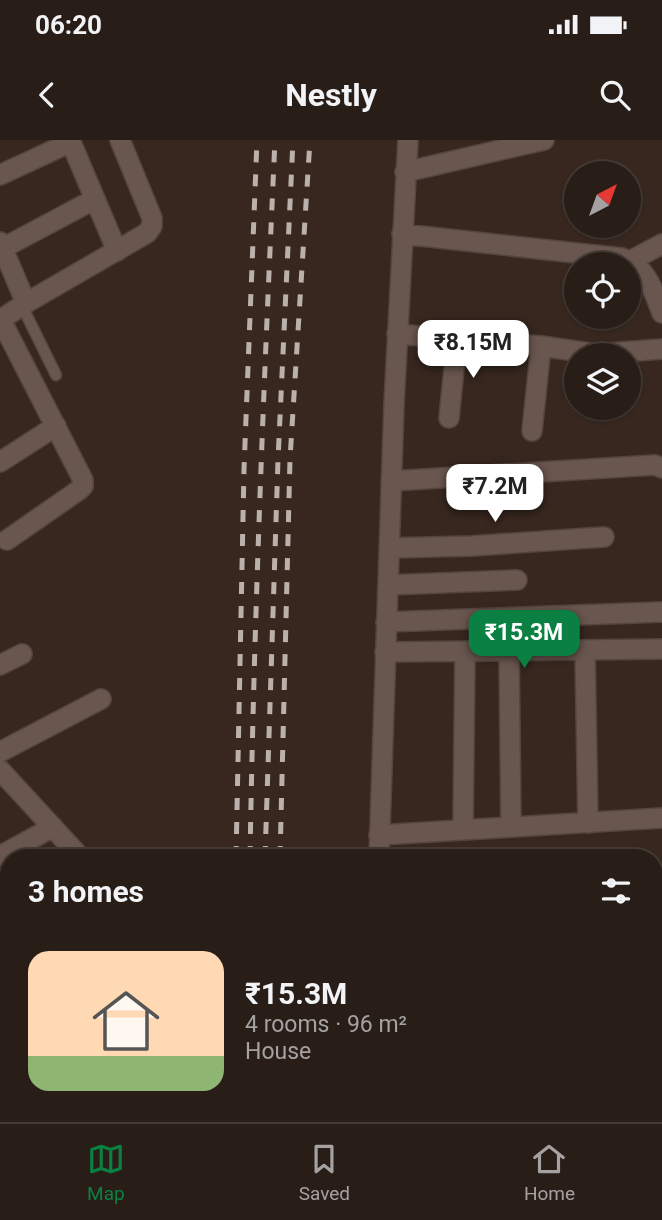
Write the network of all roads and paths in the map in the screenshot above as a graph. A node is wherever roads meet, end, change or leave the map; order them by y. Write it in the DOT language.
graph roads {
  1 [pos="120,140"];
  2 [pos="408,140"];
  3 [pos="544,140"];
  4 [pos="71,141"];
  5 [pos="405,172"];
  6 [pos="0,175"];
  7 [pos="95,199"];
  8 [pos="402,234"];
  9 [pos="662,244"];
  10 [pos="1,245"];
  11 [pos="117,251"];
  12 [pos="567,252"];
  13 [pos="641,255"];
  14 [pos="641,270"];
  15 [pos="24,304"];
  16 [pos="662,313"];
  17 [pos="1,320"];
  18 [pos="397,334"];
  19 [pos="457,339"];
  20 [pos="541,346"];
  21 [pos="662,349"];
  22 [pos="56,374"];
  23 [pos="449,418"];
  24 [pos="56,426"];
  25 [pos="532,431"];
  26 [pos="0,462"];
  27 [pos="662,468"];
  28 [pos="391,481"];
  29 [pos="604,537"];
  30 [pos="7,540"];
  31 [pos="389,548"];
  32 [pos="517,580"];
  33 [pos="388,585"];
  34 [pos="662,612"];
  35 [pos="386,622"];
  36 [pos="662,649"];
  37 [pos="509,650"];
  38 [pos="585,650"];
  39 [pos="465,651"];
  40 [pos="385,652"];
  41 [pos="22,654"];
  42 [pos="0,665"];
  43 [pos="101,699"];
  44 [pos="0,752"];
  45 [pos="0,770"];
  46 [pos="662,818"];
  47 [pos="588,822"];
  48 [pos="53,827"];
  49 [pos="511,827"];
  50 [pos="463,830"];
  51 [pos="379,835"];
  52 [pos="13,849"];
  53 [pos="73,849"];
  54 [pos="379,849"];
  1 -- 11 [label="street"];
  2 -- 5 [label="street"];
  3 -- 5 [label="street"];
  4 -- 6 [label="street"];
  4 -- 7 [label="street"];
  5 -- 8 [label="street"];
  7 -- 10 [label="street"];
  7 -- 11 [label="street"];
  8 -- 12 [label="street"];
  8 -- 18 [label="street"];
  9 -- 13 [label="street"];
  10 -- 15 [label="street"];
  11 -- 15 [label="street"];
  14 -- 16 [label="street"];
  15 -- 17 [label="street"];
  15 -- 22 [label="lane"];
  17 -- 24 [label="street"];
  18 -- 19 [label="street"];
  18 -- 28 [label="street"];
  19 -- 20 [label="street"];
  19 -- 23 [label="street"];
  20 -- 21 [label="street"];
  20 -- 25 [label="street"];
  24 -- 26 [label="street"];
  24 -- 30 [label="street"];
  27 -- 28 [label="street"];
  28 -- 31 [label="street"];
  29 -- 31 [label="street"];
  31 -- 33 [label="street"];
  32 -- 33 [label="street"];
  33 -- 35 [label="street"];
  34 -- 35 [label="street"];
  35 -- 40 [label="street"];
  36 -- 38 [label="street"];
  37 -- 38 [label="street"];
  37 -- 39 [label="street"];
  37 -- 49 [label="street"];
  38 -- 47 [label="street"];
  39 -- 40 [label="street"];
  39 -- 50 [label="street"];
  40 -- 51 [label="street"];
  41 -- 42 [label="street"];
  43 -- 44 [label="street"];
  45 -- 48 [label="street"];
  46 -- 47 [label="street"];
  47 -- 49 [label="street"];
  48 -- 52 [label="street"];
  48 -- 53 [label="street"];
  49 -- 50 [label="street"];
  50 -- 51 [label="street"];
  51 -- 54 [label="street"];
}
